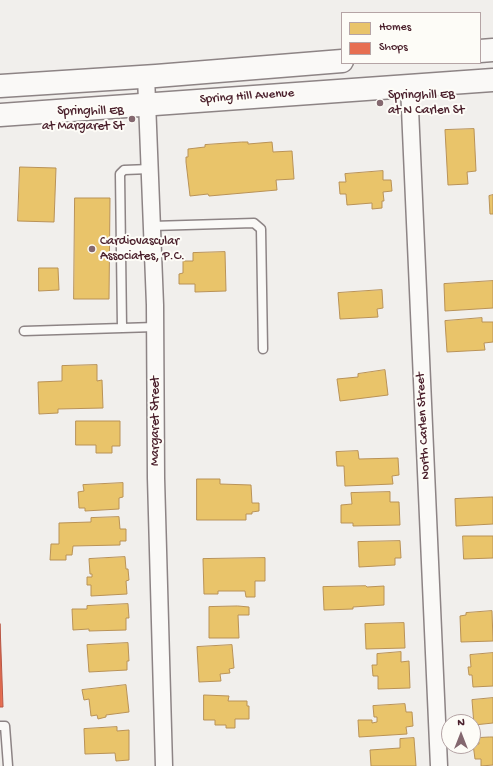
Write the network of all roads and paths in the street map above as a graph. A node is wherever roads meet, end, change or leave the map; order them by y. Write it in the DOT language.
graph roads {
  1 [pos="493,50"];
  2 [pos="481,51"];
  3 [pos="341,61"];
  4 [pos="146,76"];
  5 [pos="493,80"];
  6 [pos="0,86"];
  7 [pos="409,86"];
  8 [pos="147,104"];
  9 [pos="0,115"];
  10 [pos="150,169"];
  11 [pos="152,226"];
  12 [pos="153,248"];
  13 [pos="121,249"];
  14 [pos="155,327"];
  15 [pos="122,328"];
  16 [pos="24,331"];
  17 [pos="263,350"];
  18 [pos="0,726"];
  19 [pos="8,766"];
  20 [pos="164,766"];
  21 [pos="439,766"];
  1 -- 2 [label="main road"];
  3 -- 4 [label="main road"];
  4 -- 6 [label="main road"];
  4 -- 8 [label="street, Margaret Street"];
  5 -- 7 [label="main road, Spring Hill Avenue"];
  7 -- 8 [label="main road, Spring Hill Avenue"];
  7 -- 21 [label="street, North Carlen Street"];
  8 -- 9 [label="main road, Spring Hill Avenue"];
  8 -- 10 [label="street, Margaret Street"];
  10 -- 11 [label="street, Margaret Street"];
  10 -- 13 [label="lane"];
  11 -- 12 [label="street, Margaret Street"];
  11 -- 17 [label="lane"];
  12 -- 13 [label="lane"];
  12 -- 14 [label="street, Margaret Street"];
  13 -- 15 [label="lane"];
  14 -- 15 [label="lane"];
  14 -- 20 [label="street, Margaret Street"];
  15 -- 16 [label="lane"];
  18 -- 19 [label="lane"];
}
